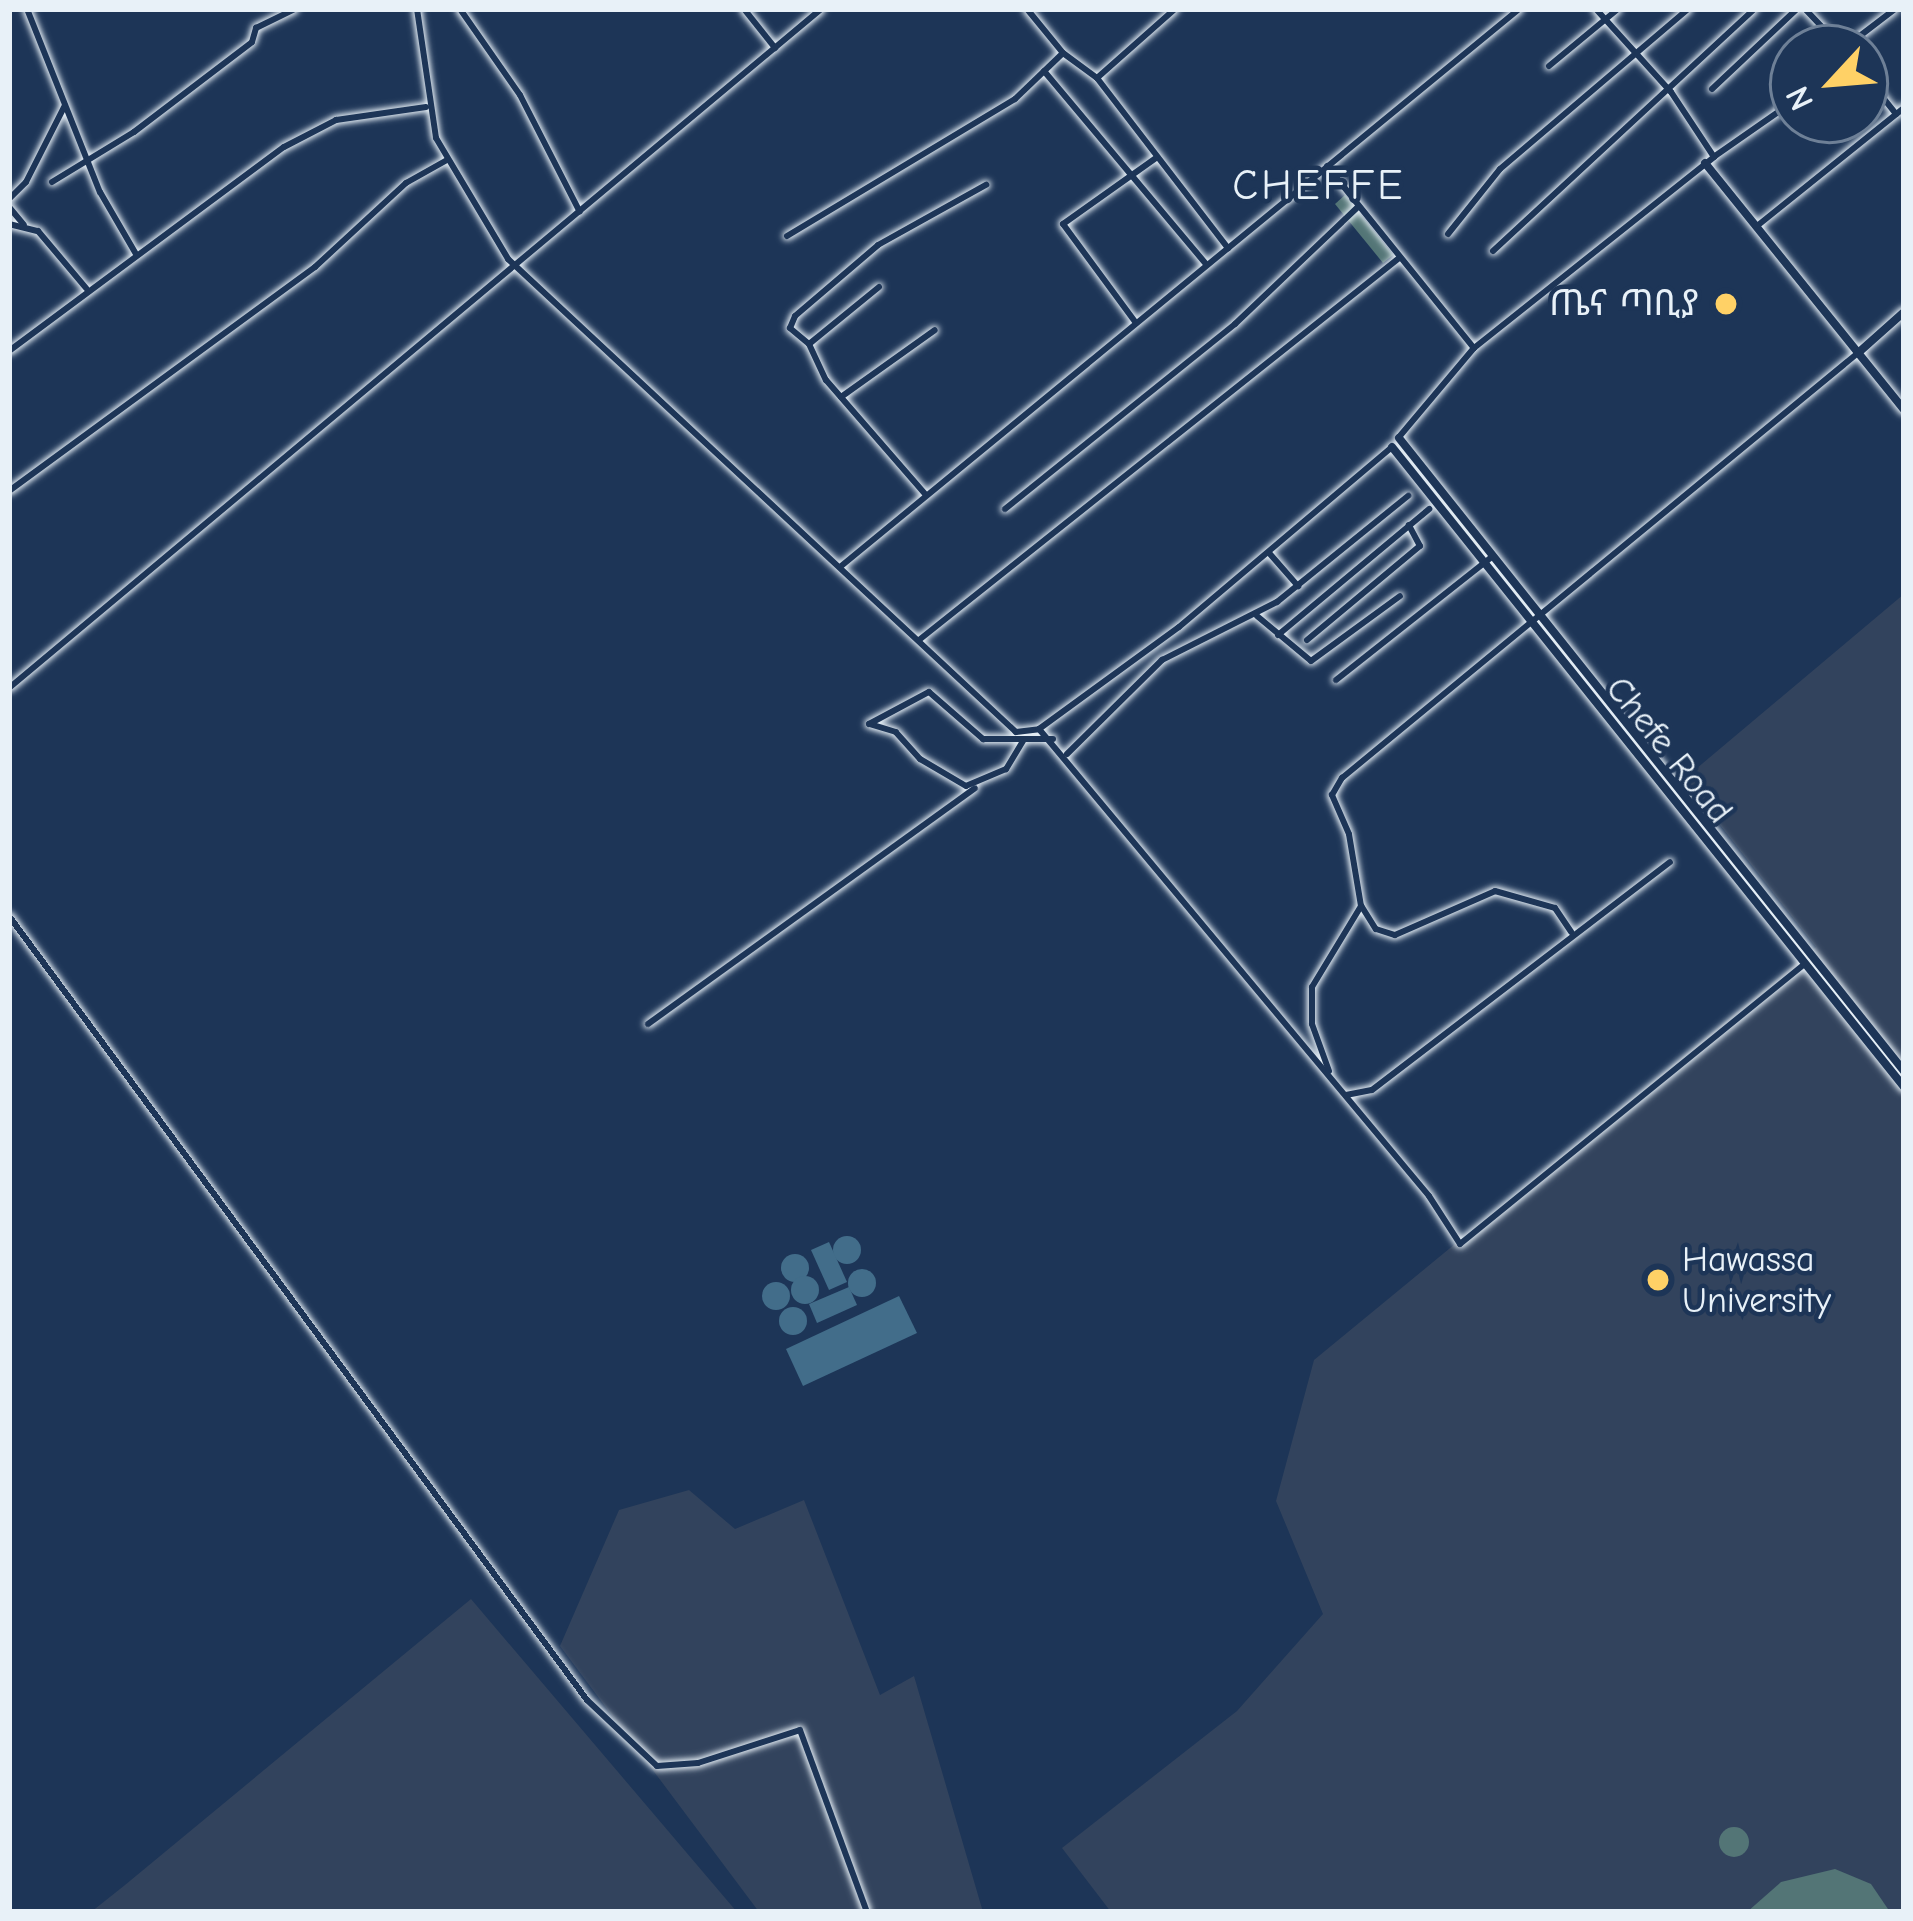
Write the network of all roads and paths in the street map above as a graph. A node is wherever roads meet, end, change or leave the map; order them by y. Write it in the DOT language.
graph roads {
  1 [pos="27,9"];
  2 [pos="295,9"];
  3 [pos="417,9"];
  4 [pos="460,9"];
  5 [pos="744,9"];
  6 [pos="821,9"];
  7 [pos="1028,9"];
  8 [pos="1174,9"];
  9 [pos="1519,9"];
  10 [pos="1618,9"];
  11 [pos="1688,9"];
  12 [pos="1754,9"];
  13 [pos="1801,9"];
  14 [pos="1599,13"];
  15 [pos="775,47"];
  16 [pos="1063,53"];
  17 [pos="1639,57"];
  18 [pos="1550,66"];
  19 [pos="1044,71"];
  20 [pos="1097,78"];
  21 [pos="1712,89"];
  22 [pos="1671,92"];
  23 [pos="65,104"];
  24 [pos="426,107"];
  25 [pos="1900,111"];
  26 [pos="1769,118"];
  27 [pos="1156,158"];
  28 [pos="447,160"];
  29 [pos="1710,160"];
  30 [pos="87,161"];
  31 [pos="1327,166"];
  32 [pos="1130,175"];
  33 [pos="52,182"];
  34 [pos="986,185"];
  35 [pos="9,203"];
  36 [pos="1358,207"];
  37 [pos="580,212"];
  38 [pos="9,224"];
  39 [pos="1757,226"];
  40 [pos="27,228"];
  41 [pos="1448,234"];
  42 [pos="787,236"];
  43 [pos="1228,248"];
  44 [pos="1493,251"];
  45 [pos="136,254"];
  46 [pos="1399,258"];
  47 [pos="519,263"];
  48 [pos="1207,265"];
  49 [pos="879,286"];
  50 [pos="86,288"];
  51 [pos="1904,312"];
  52 [pos="1136,323"];
  53 [pos="935,330"];
  54 [pos="808,344"];
  55 [pos="1474,348"];
  56 [pos="9,351"];
  57 [pos="1858,353"];
  58 [pos="841,397"];
  59 [pos="1904,410"];
  60 [pos="1395,443"];
  61 [pos="9,491"];
  62 [pos="926,495"];
  63 [pos="1408,496"];
  64 [pos="1005,509"];
  65 [pos="1429,509"];
  66 [pos="1409,525"];
  67 [pos="1270,554"];
  68 [pos="1489,559"];
  69 [pos="840,567"];
  70 [pos="1298,586"];
  71 [pos="1400,596"];
  72 [pos="1257,616"];
  73 [pos="1534,616"];
  74 [pos="1278,635"];
  75 [pos="1307,640"];
  76 [pos="918,641"];
  77 [pos="1336,680"];
  78 [pos="9,688"];
  79 [pos="1039,728"];
  80 [pos="1053,739"];
  81 [pos="1023,741"];
  82 [pos="1067,754"];
  83 [pos="978,785"];
  84 [pos="1670,862"];
  85 [pos="1361,906"];
  86 [pos="9,916"];
  87 [pos="1571,932"];
  88 [pos="1805,964"];
  89 [pos="648,1024"];
  90 [pos="1904,1071"];
  91 [pos="1334,1079"];
  92 [pos="1904,1088"];
  93 [pos="1346,1095"];
  94 [pos="867,1912"];
  1 -- 23 [label="street"];
  2 -- 30 [label="street"];
  3 -- 24 [label="street"];
  4 -- 37 [label="street"];
  5 -- 15 [label="street"];
  6 -- 15 [label="street"];
  7 -- 16 [label="street"];
  8 -- 20 [label="street"];
  9 -- 31 [label="street"];
  10 -- 14 [label="street"];
  11 -- 17 [label="street"];
  12 -- 22 [label="street"];
  13 -- 21 [label="street"];
  14 -- 17 [label="street"];
  14 -- 18 [label="street"];
  15 -- 37 [label="street"];
  16 -- 19 [label="street"];
  16 -- 20 [label="street"];
  17 -- 22 [label="street"];
  17 -- 41 [label="street"];
  19 -- 32 [label="street"];
  19 -- 42 [label="street"];
  20 -- 27 [label="street"];
  22 -- 29 [label="street"];
  22 -- 44 [label="street"];
  23 -- 30 [label="street"];
  23 -- 35 [label="street"];
  24 -- 28 [label="street"];
  24 -- 45 [label="street"];
  25 -- 39 [label="street"];
  26 -- 29 [label="street"];
  27 -- 32 [label="street"];
  27 -- 43 [label="street"];
  28 -- 47 [label="street"];
  28 -- 61 [label="street"];
  29 -- 39 [label="street"];
  29 -- 55 [label="street"];
  30 -- 33 [label="street"];
  30 -- 45 [label="street"];
  31 -- 36 [label="street"];
  31 -- 43 [label="street"];
  32 -- 48 [label="street"];
  32 -- 52 [label="street"];
  34 -- 54 [label="street"];
  35 -- 40 [label="street"];
  36 -- 46 [label="street"];
  36 -- 64 [label="street"];
  37 -- 47 [label="street"];
  38 -- 40 [label="street"];
  39 -- 57 [label="street"];
  40 -- 50 [label="street"];
  43 -- 48 [label="street"];
  45 -- 50 [label="street"];
  46 -- 55 [label="street"];
  46 -- 76 [label="street"];
  47 -- 69 [label="street"];
  47 -- 78 [label="street"];
  48 -- 52 [label="street"];
  49 -- 54 [label="street"];
  50 -- 56 [label="street"];
  51 -- 57 [label="street"];
  52 -- 62 [label="street"];
  53 -- 58 [label="street"];
  54 -- 58 [label="street"];
  55 -- 60 [label="street"];
  57 -- 59 [label="street"];
  57 -- 73 [label="street"];
  58 -- 62 [label="street"];
  60 -- 67 [label="street"];
  60 -- 68 [label="street, Chefe Road"];
  62 -- 69 [label="street"];
  63 -- 70 [label="street"];
  65 -- 66 [label="street"];
  66 -- 74 [label="street"];
  66 -- 75 [label="street"];
  67 -- 70 [label="street"];
  67 -- 79 [label="street"];
  68 -- 73 [label="street, Chefe Road"];
  68 -- 77 [label="street"];
  69 -- 76 [label="street"];
  70 -- 72 [label="street"];
  71 -- 74 [label="street"];
  72 -- 74 [label="street"];
  72 -- 82 [label="street"];
  73 -- 85 [label="street"];
  73 -- 88 [label="street, Chefe Road"];
  73 -- 90 [label="street, Chefe Road"];
  76 -- 79 [label="street"];
  79 -- 80 [label="street"];
  80 -- 81 [label="street"];
  80 -- 82 [label="street"];
  81 -- 83 [label="street"];
  81 -- 83 [label="street"];
  82 -- 91 [label="street"];
  83 -- 89 [label="street"];
  84 -- 87 [label="street"];
  85 -- 87 [label="street"];
  85 -- 91 [label="street"];
  86 -- 94 [label="street"];
  87 -- 93 [label="street"];
  88 -- 92 [label="street, Chefe Road"];
  88 -- 93 [label="street"];
  91 -- 93 [label="street"];
}
